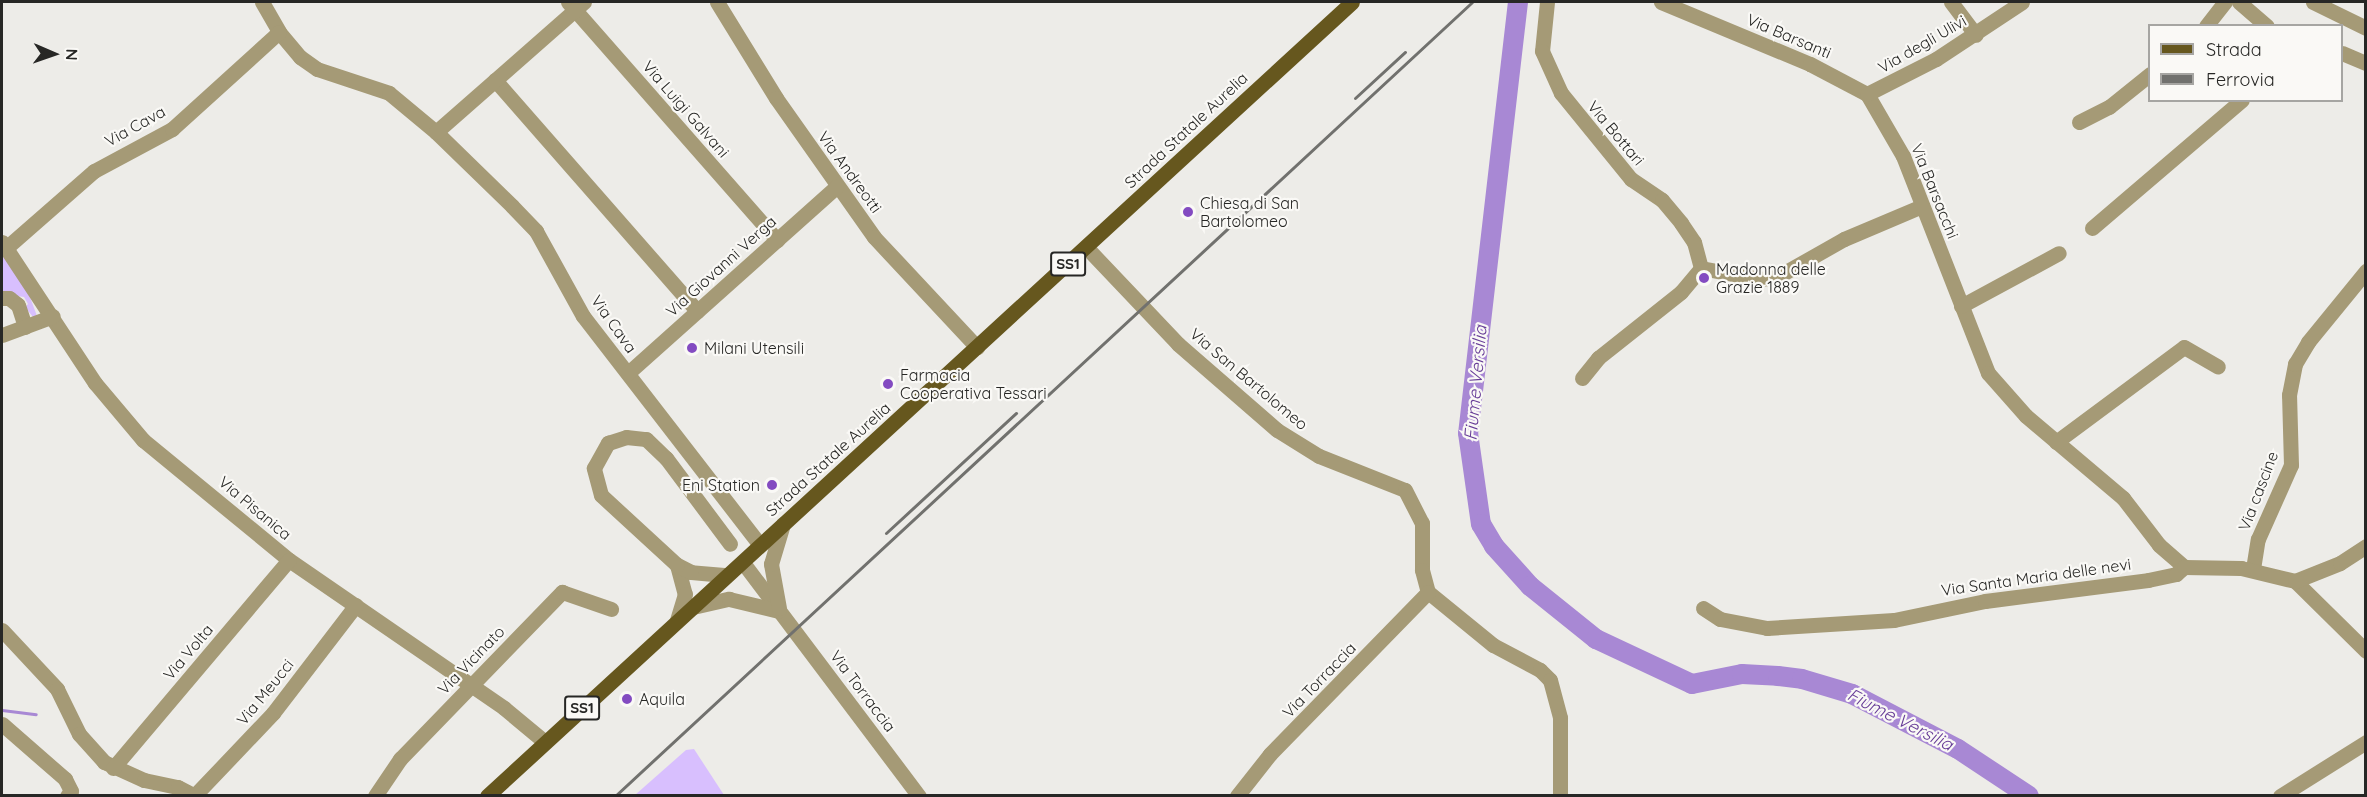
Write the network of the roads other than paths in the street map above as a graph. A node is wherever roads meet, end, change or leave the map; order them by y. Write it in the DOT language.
graph roads {
  1 [pos="262,2"];
  2 [pos="717,2"];
  3 [pos="1352,2"];
  4 [pos="1546,2"];
  5 [pos="1661,2"];
  6 [pos="1951,2"];
  7 [pos="2022,2"];
  8 [pos="2225,2"];
  9 [pos="2239,2"];
  10 [pos="2313,2"];
  11 [pos="575,4"];
  12 [pos="2208,24"];
  13 [pos="2265,24"];
  14 [pos="2366,28"];
  15 [pos="279,32"];
  16 [pos="1976,35"];
  17 [pos="2343,52"];
  18 [pos="2366,63"];
  19 [pos="2148,76"];
  20 [pos="495,80"];
  21 [pos="1867,94"];
  22 [pos="2240,102"];
  23 [pos="2079,122"];
  24 [pos="436,132"];
  25 [pos="837,186"];
  26 [pos="1922,206"];
  27 [pos="2092,228"];
  28 [pos="777,240"];
  29 [pos="4,245"];
  30 [pos="1086,247"];
  31 [pos="2059,253"];
  32 [pos="1701,268"];
  33 [pos="2366,271"];
  34 [pos="2,298"];
  35 [pos="1961,306"];
  36 [pos="698,311"];
  37 [pos="53,316"];
  38 [pos="25,327"];
  39 [pos="2,335"];
  40 [pos="977,347"];
  41 [pos="2218,367"];
  42 [pos="628,373"];
  43 [pos="1582,378"];
  44 [pos="2056,442"];
  45 [pos="783,524"];
  46 [pos="730,544"];
  47 [pos="759,544"];
  48 [pos="2366,546"];
  49 [pos="289,560"];
  50 [pos="744,564"];
  51 [pos="677,565"];
  52 [pos="2184,567"];
  53 [pos="2253,569"];
  54 [pos="724,575"];
  55 [pos="2295,581"];
  56 [pos="1428,592"];
  57 [pos="356,605"];
  58 [pos="693,607"];
  59 [pos="1702,608"];
  60 [pos="611,609"];
  61 [pos="779,611"];
  62 [pos="677,621"];
  63 [pos="2,630"];
  64 [pos="2366,651"];
  65 [pos="472,686"];
  66 [pos="2,724"];
  67 [pos="545,742"];
  68 [pos="2366,742"];
  69 [pos="113,768"];
  70 [pos="68,795"];
  71 [pos="195,795"];
  72 [pos="375,795"];
  73 [pos="487,795"];
  74 [pos="919,795"];
  75 [pos="1237,795"];
  76 [pos="1560,795"];
  77 [pos="2280,795"];
  1 -- 15 [label="street, Via Cava"];
  2 -- 25 [label="street, Via Andreotti"];
  3 -- 30 [label="main road, Strada Statale Aurelia / SS1"];
  4 -- 32 [label="street, Via Bottari"];
  5 -- 21 [label="street, Via Barsanti"];
  6 -- 16 [label="street"];
  7 -- 16 [label="street, Via degli Ulivi"];
  8 -- 12 [label="street"];
  9 -- 13 [label="street"];
  10 -- 14 [label="street"];
  11 -- 20 [label="street"];
  11 -- 28 [label="street, Via Luigi Galvani"];
  15 -- 24 [label="street, Via Cava"];
  15 -- 29 [label="street, Via Cava"];
  16 -- 21 [label="street, Via degli Ulivi"];
  17 -- 18 [label="street"];
  19 -- 23 [label="street"];
  20 -- 24 [label="street"];
  20 -- 36 [label="street"];
  21 -- 26 [label="street, Via Barsacchi"];
  22 -- 27 [label="street"];
  24 -- 42 [label="street, Via Cava"];
  25 -- 28 [label="street, Via Giovanni Verga"];
  25 -- 40 [label="street, Via Andreotti"];
  26 -- 32 [label="street"];
  26 -- 35 [label="street, Via Barsacchi"];
  28 -- 36 [label="street, Via Giovanni Verga"];
  29 -- 37 [label="street, Via Pisanica"];
  30 -- 40 [label="main road, Strada Statale Aurelia / SS1"];
  30 -- 56 [label="street, Via San Bartolomeo"];
  31 -- 35 [label="street"];
  32 -- 43 [label="street"];
  33 -- 53 [label="street, Via cascine"];
  34 -- 38 [label="street"];
  35 -- 44 [label="street, Via Barsacchi"];
  36 -- 42 [label="street, Via Giovanni Verga"];
  37 -- 38 [label="street"];
  37 -- 49 [label="street, Via Pisanica"];
  38 -- 39 [label="street"];
  40 -- 45 [label="main road, Strada Statale Aurelia / SS1"];
  41 -- 44 [label="street"];
  42 -- 47 [label="street, Via Cava"];
  44 -- 52 [label="street, Via Barsacchi"];
  45 -- 47 [label="main road, Strada Statale Aurelia / SS1"];
  45 -- 61 [label="street"];
  46 -- 51 [label="street"];
  47 -- 54 [label="main road, Strada Statale Aurelia / SS1"];
  48 -- 55 [label="street"];
  49 -- 57 [label="street, Via Pisanica"];
  49 -- 69 [label="street, Via Volta"];
  50 -- 61 [label="street, Via Torraccia"];
  51 -- 54 [label="street"];
  51 -- 62 [label="street"];
  52 -- 53 [label="street, Via Santa Maria delle nevi"];
  52 -- 59 [label="street, Via Santa Maria delle nevi"];
  53 -- 55 [label="street, Via Santa Maria delle nevi"];
  54 -- 58 [label="main road, Strada Statale Aurelia / SS1"];
  55 -- 64 [label="street"];
  56 -- 75 [label="street, Via Torraccia"];
  56 -- 76 [label="street"];
  57 -- 65 [label="street, Via Pisanica"];
  57 -- 71 [label="street, Via Meucci"];
  58 -- 61 [label="street"];
  58 -- 62 [label="main road, Strada Statale Aurelia / SS1"];
  60 -- 65 [label="street, Via Vicinato"];
  61 -- 74 [label="street, Via Torraccia"];
  62 -- 67 [label="main road, Strada Statale Aurelia / SS1"];
  63 -- 69 [label="street"];
  65 -- 67 [label="street, Via Pisanica"];
  65 -- 72 [label="street, Via Vicinato"];
  66 -- 70 [label="street"];
  67 -- 73 [label="main road, Strada Statale Aurelia / SS1"];
  68 -- 77 [label="street"];
  69 -- 71 [label="street"];
}
